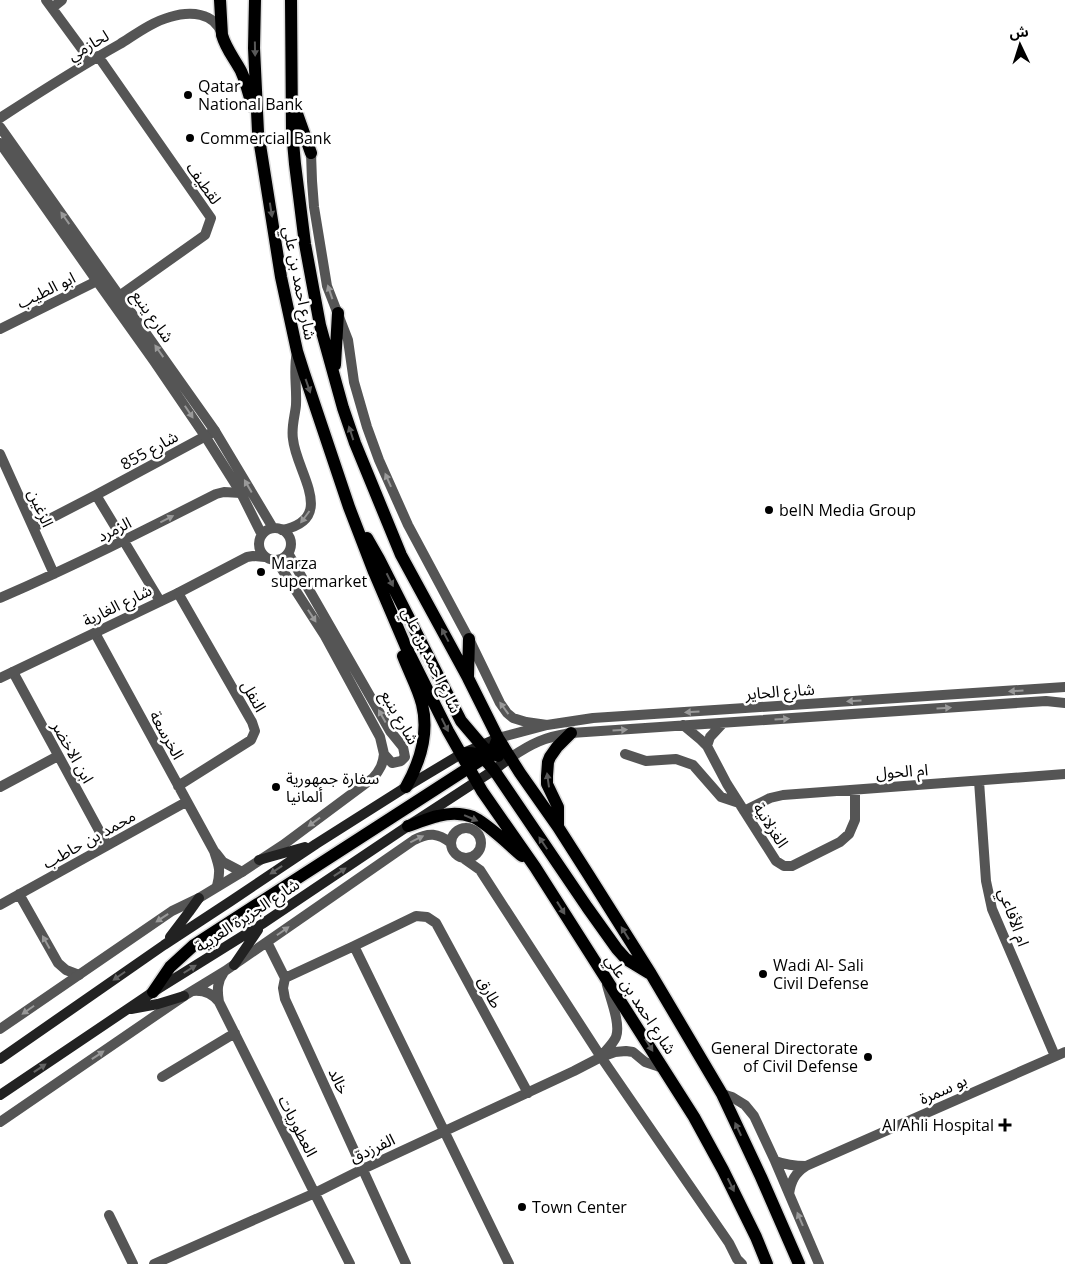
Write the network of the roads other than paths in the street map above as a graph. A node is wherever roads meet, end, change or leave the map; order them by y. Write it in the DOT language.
graph roads {
  1 [pos="62,0"];
  2 [pos="254,0"];
  3 [pos="291,0"];
  4 [pos="220,1"];
  5 [pos="49,4"];
  6 [pos="197,14"];
  7 [pos="222,35"];
  8 [pos="94,58"];
  9 [pos="291,97"];
  10 [pos="0,118"];
  11 [pos="0,127"];
  12 [pos="258,132"];
  13 [pos="0,143"];
  14 [pos="311,153"];
  15 [pos="101,279"];
  16 [pos="115,299"];
  17 [pos="338,313"];
  18 [pos="0,329"];
  19 [pos="297,351"];
  20 [pos="334,375"];
  21 [pos="215,430"];
  22 [pos="205,436"];
  23 [pos="0,454"];
  24 [pos="241,493"];
  25 [pos="96,495"];
  26 [pos="349,507"];
  27 [pos="34,528"];
  28 [pos="277,529"];
  29 [pos="261,538"];
  30 [pos="123,541"];
  31 [pos="288,553"];
  32 [pos="367,553"];
  33 [pos="247,557"];
  34 [pos="265,557"];
  35 [pos="276,560"];
  36 [pos="54,574"];
  37 [pos="178,593"];
  38 [pos="0,598"];
  39 [pos="160,601"];
  40 [pos="95,633"];
  41 [pos="469,638"];
  42 [pos="13,672"];
  43 [pos="0,678"];
  44 [pos="468,678"];
  45 [pos="1065,687"];
  46 [pos="1065,703"];
  47 [pos="723,723"];
  48 [pos="547,725"];
  49 [pos="683,726"];
  50 [pos="571,733"];
  51 [pos="498,738"];
  52 [pos="706,746"];
  53 [pos="485,752"];
  54 [pos="384,754"];
  55 [pos="461,754"];
  56 [pos="625,754"];
  57 [pos="58,756"];
  58 [pos="510,758"];
  59 [pos="469,768"];
  60 [pos="494,770"];
  61 [pos="1065,774"];
  62 [pos="979,781"];
  63 [pos="476,782"];
  64 [pos="178,786"];
  65 [pos="0,787"];
  66 [pos="406,787"];
  67 [pos="855,790"];
  68 [pos="186,802"];
  69 [pos="742,808"];
  70 [pos="408,826"];
  71 [pos="558,827"];
  72 [pos="316,844"];
  73 [pos="451,844"];
  74 [pos="107,845"];
  75 [pos="214,851"];
  76 [pos="477,853"];
  77 [pos="463,858"];
  78 [pos="259,860"];
  79 [pos="535,867"];
  80 [pos="480,870"];
  81 [pos="242,872"];
  82 [pos="217,886"];
  83 [pos="19,894"];
  84 [pos="199,898"];
  85 [pos="0,905"];
  86 [pos="262,924"];
  87 [pos="267,942"];
  88 [pos="164,944"];
  89 [pos="354,946"];
  90 [pos="234,964"];
  91 [pos="225,971"];
  92 [pos="650,974"];
  93 [pos="79,975"];
  94 [pos="285,978"];
  95 [pos="605,979"];
  96 [pos="153,992"];
  97 [pos="189,994"];
  98 [pos="219,1002"];
  99 [pos="128,1010"];
  100 [pos="0,1030"];
  101 [pos="235,1033"];
  102 [pos="1065,1052"];
  103 [pos="1055,1056"];
  104 [pos="601,1057"];
  105 [pos="0,1058"];
  106 [pos="663,1068"];
  107 [pos="162,1077"];
  108 [pos="528,1093"];
  109 [pos="722,1094"];
  110 [pos="0,1096"];
  111 [pos="0,1122"];
  112 [pos="444,1131"];
  113 [pos="775,1161"];
  114 [pos="806,1166"];
  115 [pos="363,1169"];
  116 [pos="315,1193"];
  117 [pos="789,1194"];
  118 [pos="109,1215"];
  119 [pos="174,1260"];
  120 [pos="739,1262"];
  121 [pos="133,1264"];
  122 [pos="154,1264"];
  123 [pos="350,1264"];
  124 [pos="406,1264"];
  125 [pos="508,1264"];
  126 [pos="767,1264"];
  127 [pos="799,1264"];
  128 [pos="818,1264"];
  1 -- 5 [label="street"];
  2 -- 12 [label="main road, شارع احمد بن علي, one-way"];
  3 -- 9 [label="main road, شارع احمد بن علي"];
  4 -- 6 [label="street, لحازمي"];
  4 -- 7 [label="main road"];
  5 -- 8 [label="street, لقطيف"];
  6 -- 7 [label="street"];
  6 -- 8 [label="street, لحازمي"];
  7 -- 12 [label="main road"];
  8 -- 10 [label="street, لحازمي"];
  8 -- 16 [label="street, لقطيف"];
  9 -- 14 [label="main road"];
  9 -- 20 [label="main road, شارع احمد بن علي"];
  15 -- 11 [label="street, شارع ينبع, one-way"];
  12 -- 19 [label="main road, شارع احمد بن علي, one-way"];
  13 -- 15 [label="street, شارع ينبع"];
  17 -- 14 [label="street, شارع احمد بن علي, one-way"];
  15 -- 16 [label="street, شارع ينبع"];
  15 -- 18 [label="street, ابو الطيب"];
  21 -- 16 [label="street, شارع ينبع, one-way"];
  16 -- 22 [label="street, شارع ينبع, one-way"];
  17 -- 20 [label="main road"];
  41 -- 17 [label="street, شارع احمد بن علي, one-way"];
  19 -- 26 [label="main road, شارع احمد بن علي, one-way"];
  19 -- 28 [label="street, one-way"];
  44 -- 20 [label="main road, شارع احمد بن علي, one-way"];
  21 -- 22 [label="street, شارع 855"];
  28 -- 21 [label="street, شارع ينبع, one-way"];
  22 -- 24 [label="street, شارع ينبع"];
  22 -- 25 [label="street, شارع 855"];
  23 -- 27 [label="street, الزغين"];
  24 -- 29 [label="street, شارع ينبع"];
  30 -- 24 [label="street, الزمرد, one-way"];
  25 -- 27 [label="street, شارع 855"];
  25 -- 30 [label="street"];
  26 -- 32 [label="main road, شارع احمد بن علي"];
  26 -- 53 [label="main road, one-way"];
  27 -- 36 [label="street, الزغين"];
  28 -- 29 [label="street"];
  28 -- 31 [label="street"];
  29 -- 33 [label="street, شارع الغارية"];
  29 -- 34 [label="street"];
  30 -- 36 [label="street, الزمرد"];
  30 -- 39 [label="street"];
  31 -- 35 [label="street"];
  54 -- 31 [label="street, شارع ينبع, one-way"];
  32 -- 55 [label="main road, شارع احمد بن علي, one-way"];
  32 -- 66 [label="main road"];
  33 -- 34 [label="street, شارع الغارية"];
  33 -- 37 [label="street, شارع الغارية"];
  34 -- 35 [label="street"];
  35 -- 54 [label="street, شارع ينبع, one-way"];
  36 -- 38 [label="street, الزمرد"];
  37 -- 39 [label="street, شارع الغارية"];
  37 -- 64 [label="street, النفل"];
  39 -- 40 [label="street, شارع الغارية"];
  40 -- 42 [label="street, شارع الغارية"];
  40 -- 64 [label="street, الخرسعة"];
  41 -- 44 [label="main road"];
  48 -- 41 [label="street, شارع احمد بن علي, one-way"];
  42 -- 43 [label="street, شارع الغارية"];
  42 -- 57 [label="street, ابن الاخضر"];
  44 -- 51 [label="main road, شارع احمد بن علي"];
  45 -- 48 [label="street, شارع الحاير, one-way"];
  47 -- 46 [label="street, شارع الحاير, one-way"];
  47 -- 49 [label="street, شارع الحاير"];
  47 -- 52 [label="street"];
  48 -- 51 [label="street, شارع الحاير"];
  50 -- 49 [label="street, شارع الحاير, one-way"];
  49 -- 52 [label="street, الغزلانية"];
  50 -- 58 [label="street, شارع الحاير"];
  71 -- 50 [label="main road, one-way"];
  51 -- 53 [label="main road"];
  51 -- 58 [label="main road, شارع احمد بن علي"];
  52 -- 69 [label="street, الغزلانية"];
  53 -- 55 [label="main road"];
  53 -- 58 [label="main road"];
  53 -- 59 [label="main road"];
  53 -- 60 [label="main road"];
  54 -- 78 [label="street, one-way"];
  55 -- 59 [label="main road, شارع احمد بن علي"];
  55 -- 66 [label="main road, شارع الجزيرة العربية"];
  56 -- 69 [label="street"];
  57 -- 65 [label="street"];
  57 -- 74 [label="street, ابن الاخضر"];
  58 -- 60 [label="main road, شارع الجزيرة العربية"];
  58 -- 71 [label="main road, شارع احمد بن علي"];
  59 -- 63 [label="main road, شارع احمد بن علي"];
  59 -- 96 [label="main road"];
  60 -- 63 [label="main road, شارع الجزيرة العربية"];
  92 -- 60 [label="main road, one-way"];
  61 -- 62 [label="street, ام الحول"];
  62 -- 67 [label="street, ام الحول"];
  62 -- 103 [label="street, ام الأفاعي"];
  63 -- 70 [label="main road, شارع الجزيرة العربية"];
  63 -- 79 [label="main road, شارع احمد بن علي"];
  64 -- 68 [label="street, الخرسعة"];
  66 -- 72 [label="main road, شارع الجزيرة العربية"];
  67 -- 69 [label="street, ام الحول"];
  67 -- 69 [label="street, الغزلانية"];
  68 -- 74 [label="street, محمد بن حاطب"];
  68 -- 75 [label="street, الخرسعة"];
  70 -- 79 [label="main road, one-way"];
  86 -- 70 [label="main road, شارع الجزيرة العربية, one-way"];
  92 -- 71 [label="main road, شارع احمد بن علي, one-way"];
  72 -- 78 [label="main road"];
  72 -- 88 [label="main road, شارع الجزيرة العربية, one-way"];
  73 -- 76 [label="street"];
  73 -- 77 [label="street"];
  87 -- 73 [label="street, شارع الجزيرة العربية, one-way"];
  74 -- 83 [label="street, محمد بن حاطب"];
  75 -- 81 [label="street, الخرسعة"];
  75 -- 82 [label="street, الخرسعة"];
  76 -- 77 [label="street"];
  76 -- 80 [label="street"];
  77 -- 80 [label="street"];
  78 -- 81 [label="street"];
  79 -- 95 [label="main road, شارع احمد بن علي, one-way"];
  80 -- 104 [label="street"];
  81 -- 82 [label="street"];
  82 -- 84 [label="street"];
  83 -- 85 [label="street, محمد بن حاطب"];
  93 -- 83 [label="street, one-way"];
  84 -- 88 [label="main road"];
  84 -- 93 [label="street, one-way"];
  86 -- 90 [label="main road"];
  96 -- 86 [label="main road, شارع الجزيرة العربية, one-way"];
  87 -- 90 [label="street, شارع الجزيرة العربية"];
  87 -- 94 [label="street"];
  88 -- 105 [label="main road, شارع الجزيرة العربية, one-way"];
  89 -- 94 [label="street"];
  89 -- 108 [label="street, طارق"];
  89 -- 112 [label="street"];
  90 -- 91 [label="street, شارع الجزيرة العربية"];
  91 -- 97 [label="street, شارع الجزيرة العربية"];
  91 -- 98 [label="street"];
  92 -- 109 [label="main road, شارع احمد بن علي"];
  93 -- 100 [label="street, one-way"];
  94 -- 115 [label="street, خالد"];
  95 -- 104 [label="street, الفرزدق"];
  95 -- 106 [label="main road, شارع احمد بن علي, one-way"];
  96 -- 99 [label="main road, شارع الجزيرة العربية"];
  97 -- 98 [label="street"];
  97 -- 99 [label="main road"];
  111 -- 97 [label="street, شارع الجزيرة العربية, one-way"];
  98 -- 101 [label="street, العطوريات"];
  110 -- 99 [label="main road, شارع الجزيرة العربية, one-way"];
  101 -- 107 [label="street"];
  101 -- 116 [label="street, العطوريات"];
  102 -- 103 [label="street, بو سمرة"];
  103 -- 114 [label="street, بو سمرة"];
  104 -- 106 [label="street, الفرزدق"];
  104 -- 108 [label="street, الفرزدق"];
  104 -- 120 [label="street"];
  106 -- 126 [label="main road, شارع احمد بن علي, one-way"];
  108 -- 112 [label="street, الفرزدق"];
  109 -- 113 [label="street"];
  127 -- 109 [label="main road, شارع احمد بن علي, one-way"];
  112 -- 115 [label="street, الفرزدق"];
  112 -- 125 [label="street"];
  113 -- 114 [label="street"];
  113 -- 117 [label="street"];
  114 -- 117 [label="street, بو سمرة"];
  115 -- 116 [label="street, الفرزدق"];
  115 -- 124 [label="street, خالد"];
  116 -- 119 [label="street, الفرزدق"];
  116 -- 123 [label="street, العطوريات"];
  128 -- 117 [label="street, one-way"];
  118 -- 121 [label="street"];
  119 -- 122 [label="street, الفرزدق"];
}
